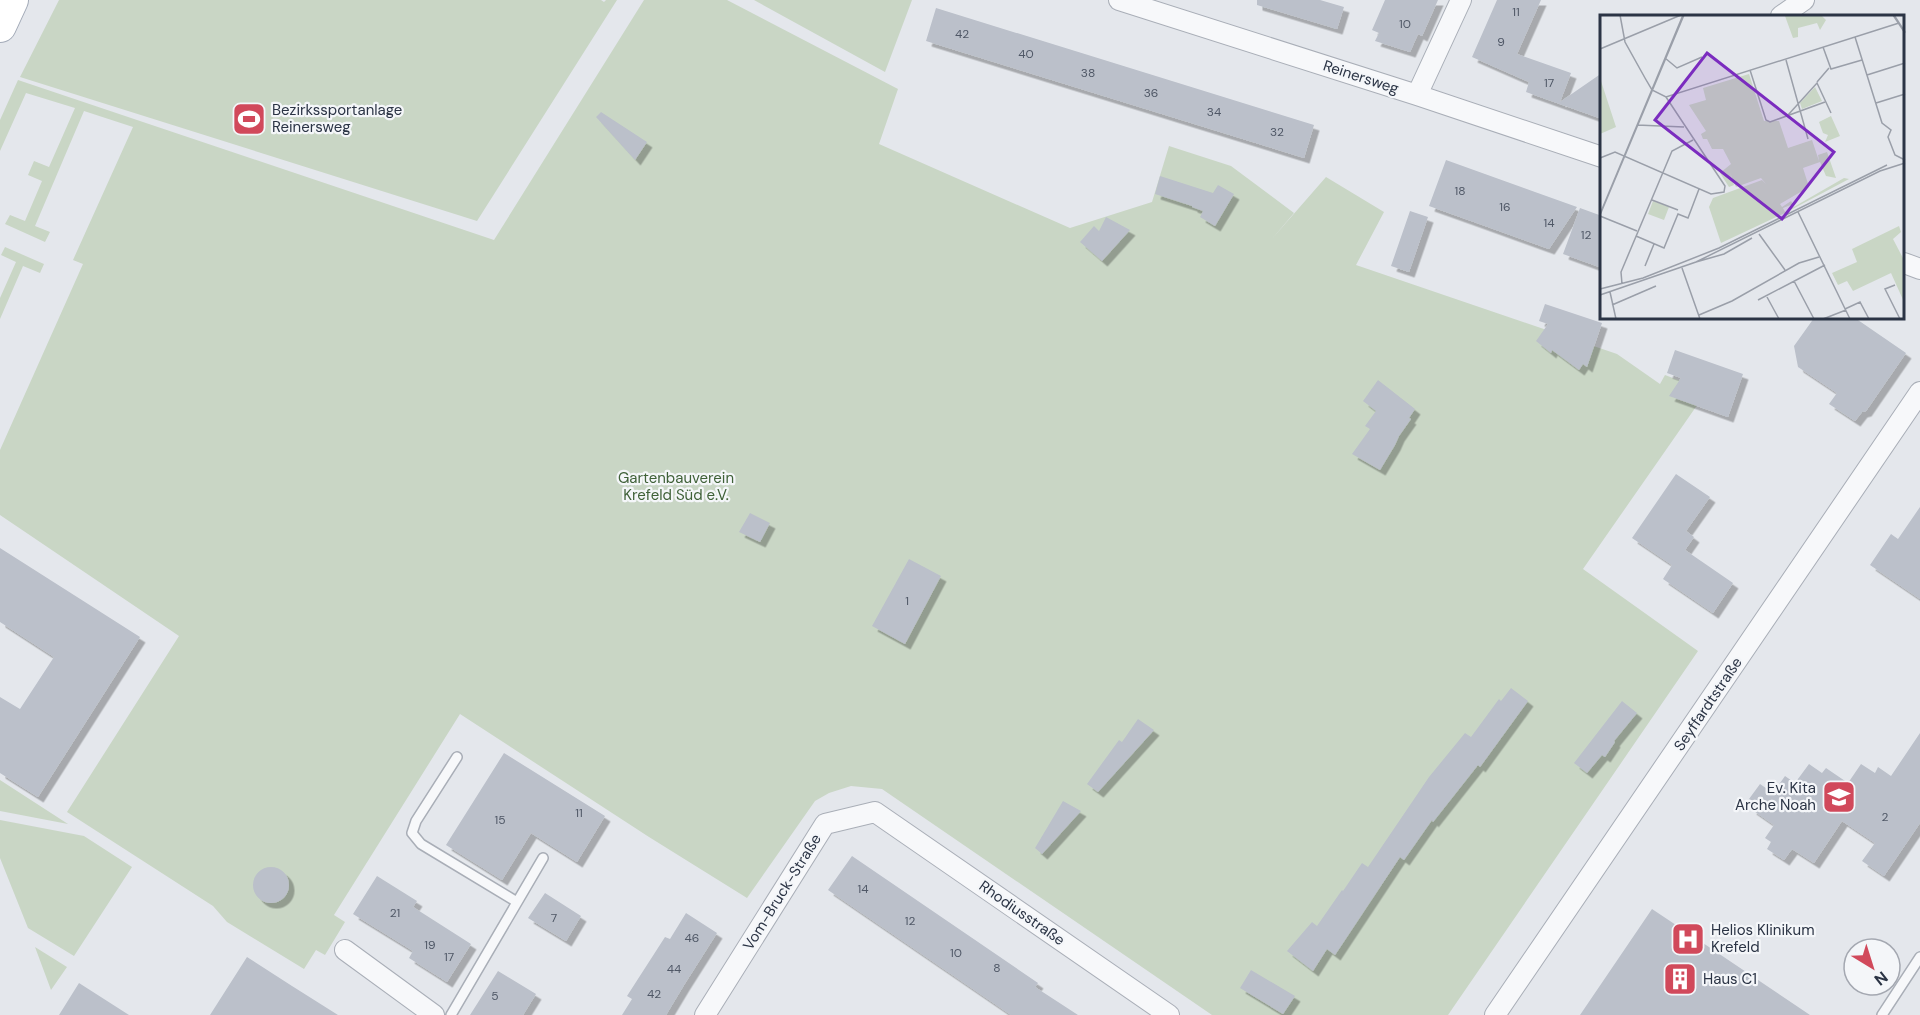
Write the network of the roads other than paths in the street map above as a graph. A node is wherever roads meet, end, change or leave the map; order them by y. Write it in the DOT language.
graph roads {
  1 [pos="12,0"];
  2 [pos="1119,0"];
  3 [pos="1461,0"];
  4 [pos="1804,0"];
  5 [pos="1782,15"];
  6 [pos="0,26"];
  7 [pos="1417,95"];
  8 [pos="1598,151"];
  9 [pos="1905,263"];
  10 [pos="1920,269"];
  11 [pos="1920,392"];
  12 [pos="457,757"];
  13 [pos="875,812"];
  14 [pos="543,858"];
  15 [pos="517,902"];
  16 [pos="345,950"];
  17 [pos="1920,957"];
  18 [pos="709,1012"];
  19 [pos="434,1015"];
  20 [pos="451,1015"];
  21 [pos="1169,1015"];
  22 [pos="1495,1015"];
  23 [pos="1882,1015"];
  1 -- 6 [label="main road"];
  2 -- 7 [label="street, Reinersweg"];
  3 -- 7 [label="street"];
  4 -- 5 [label="street"];
  7 -- 8 [label="street, Reinersweg"];
  9 -- 10 [label="street"];
  11 -- 22 [label="street, Seyffardtstraße"];
  12 -- 15 [label="lane"];
  13 -- 18 [label="street, Vom-Bruck-Straße"];
  13 -- 21 [label="street, Rhodiusstraße"];
  14 -- 15 [label="lane"];
  15 -- 20 [label="lane"];
  16 -- 19 [label="street"];
  17 -- 23 [label="lane"];
}
